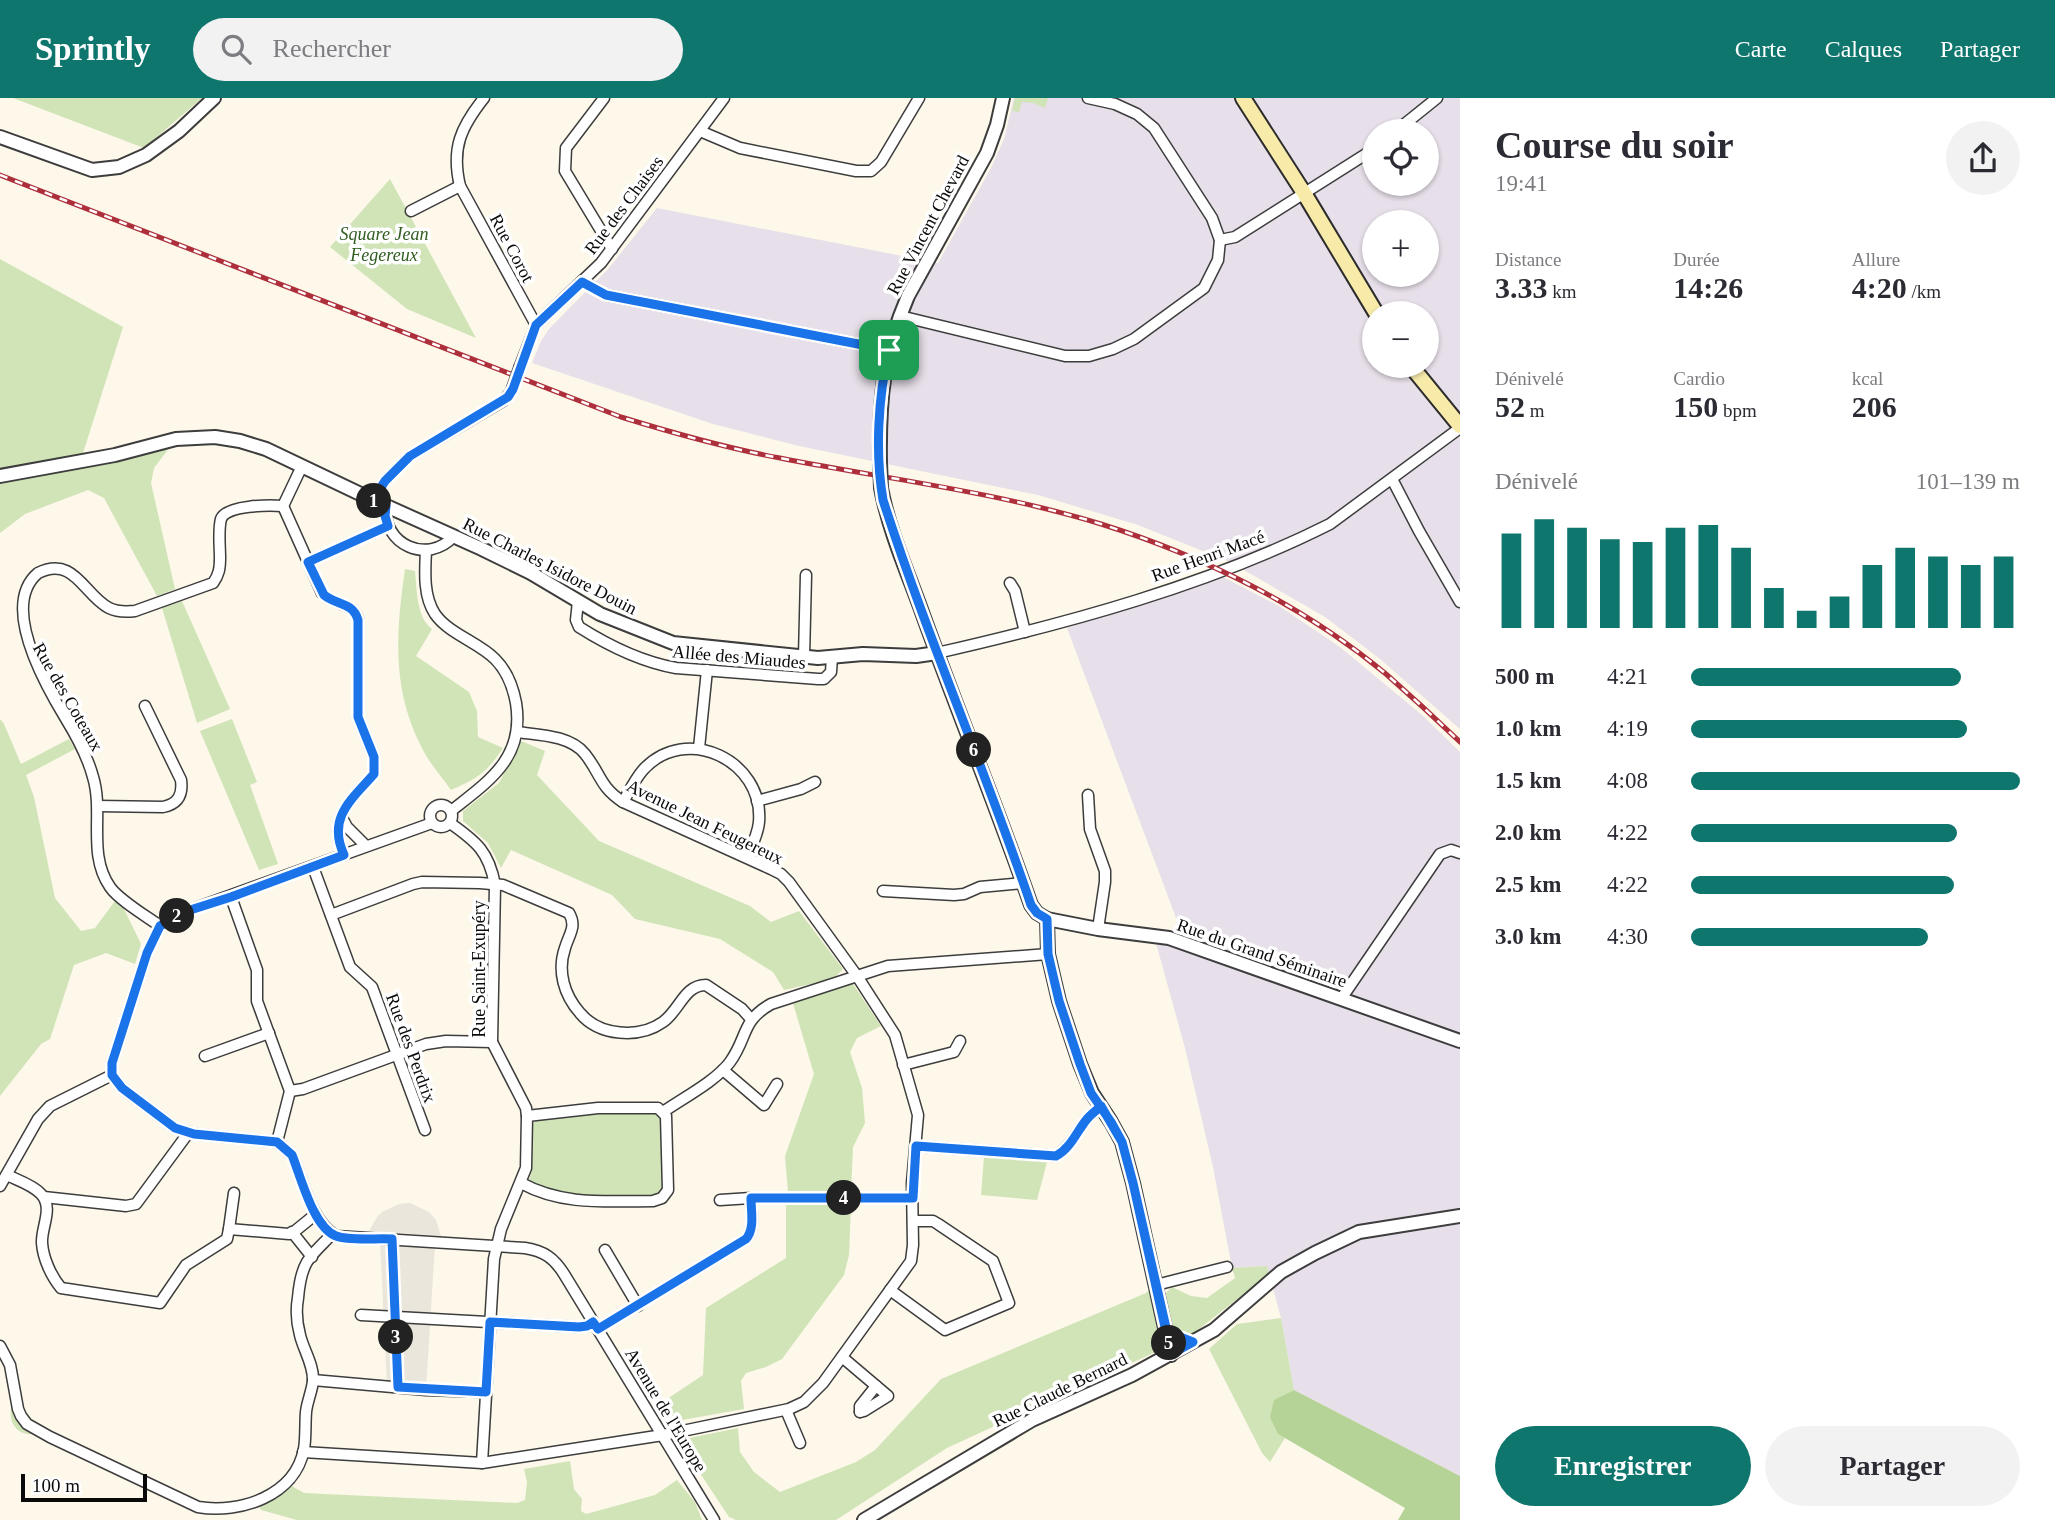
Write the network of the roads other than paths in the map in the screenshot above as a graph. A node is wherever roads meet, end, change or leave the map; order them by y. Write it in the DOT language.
graph roads {
  1 [pos="214,98"];
  2 [pos="484,98"];
  3 [pos="604,98"];
  4 [pos="724,98"];
  5 [pos="919,98"];
  6 [pos="1003,98"];
  7 [pos="1088,98"];
  8 [pos="1243,98"];
  9 [pos="1437,98"];
  10 [pos="1411,119"];
  11 [pos="700,131"];
  12 [pos="0,137"];
  13 [pos="1362,157"];
  14 [pos="460,186"];
  15 [pos="1304,193"];
  16 [pos="411,211"];
  17 [pos="1220,240"];
  18 [pos="612,249"];
  19 [pos="582,282"];
  20 [pos="1369,301"];
  21 [pos="900,316"];
  22 [pos="536,325"];
  23 [pos="889,350"];
  24 [pos="1421,378"];
  25 [pos="1460,427"];
  26 [pos="302,466"];
  27 [pos="0,476"];
  28 [pos="1392,479"];
  29 [pos="373,500"];
  30 [pos="283,506"];
  31 [pos="386,506"];
  32 [pos="388,526"];
  33 [pos="454,536"];
  34 [pos="426,551"];
  35 [pos="308,562"];
  36 [pos="806,575"];
  37 [pos="1014,585"];
  38 [pos="578,601"];
  39 [pos="1460,602"];
  40 [pos="13,614"];
  41 [pos="1025,632"];
  42 [pos="16,638"];
  43 [pos="937,653"];
  44 [pos="804,657"];
  45 [pos="832,657"];
  46 [pos="707,670"];
  47 [pos="145,706"];
  48 [pos="517,732"];
  49 [pos="699,748"];
  50 [pos="815,782"];
  51 [pos="1087,795"];
  52 [pos="757,801"];
  53 [pos="623,802"];
  54 [pos="98,806"];
  55 [pos="451,810"];
  56 [pos="341,816"];
  57 [pos="432,823"];
  58 [pos="450,823"];
  59 [pos="366,846"];
  60 [pos="1460,853"];
  61 [pos="344,855"];
  62 [pos="747,857"];
  63 [pos="313,867"];
  64 [pos="1023,883"];
  65 [pos="495,886"];
  66 [pos="883,891"];
  67 [pos="231,897"];
  68 [pos="331,915"];
  69 [pos="1047,919"];
  70 [pos="160,926"];
  71 [pos="1098,929"];
  72 [pos="1048,954"];
  73 [pos="857,976"];
  74 [pos="1342,999"];
  75 [pos="751,1019"];
  76 [pos="268,1033"];
  77 [pos="960,1041"];
  78 [pos="1460,1041"];
  79 [pos="492,1042"];
  80 [pos="205,1055"];
  81 [pos="397,1055"];
  82 [pos="903,1065"];
  83 [pos="723,1070"];
  84 [pos="112,1075"];
  85 [pos="777,1084"];
  86 [pos="290,1091"];
  87 [pos="1101,1106"];
  88 [pos="663,1112"];
  89 [pos="527,1116"];
  90 [pos="425,1130"];
  91 [pos="189,1132"];
  92 [pos="277,1142"];
  93 [pos="916,1146"];
  94 [pos="7,1175"];
  95 [pos="521,1183"];
  96 [pos="0,1186"];
  97 [pos="234,1193"];
  98 [pos="44,1197"];
  99 [pos="751,1198"];
  100 [pos="913,1198"];
  101 [pos="720,1200"];
  102 [pos="316,1214"];
  103 [pos="1460,1216"];
  104 [pos="913,1221"];
  105 [pos="229,1229"];
  106 [pos="292,1232"];
  107 [pos="332,1234"];
  108 [pos="392,1239"];
  109 [pos="497,1247"];
  110 [pos="605,1250"];
  111 [pos="312,1257"];
  112 [pos="1227,1267"];
  113 [pos="1156,1285"];
  114 [pos="890,1290"];
  115 [pos="638,1306"];
  116 [pos="361,1315"];
  117 [pos="395,1317"];
  118 [pos="490,1322"];
  119 [pos="595,1326"];
  120 [pos="1167,1332"];
  121 [pos="1193,1342"];
  122 [pos="0,1346"];
  123 [pos="1171,1354"];
  124 [pos="842,1357"];
  125 [pos="313,1380"];
  126 [pos="876,1386"];
  127 [pos="398,1387"];
  128 [pos="486,1392"];
  129 [pos="786,1410"];
  130 [pos="663,1435"];
  131 [pos="800,1443"];
  132 [pos="303,1452"];
  133 [pos="482,1463"];
  134 [pos="204,1508"];
  135 [pos="201,1520"];
  136 [pos="714,1520"];
  137 [pos="864,1520"];
  1 -- 12 [label="street"];
  2 -- 14 [label="street, Rue Corot"];
  3 -- 18 [label="street"];
  4 -- 11 [label="street, Rue des Chaises"];
  5 -- 11 [label="street"];
  6 -- 21 [label="street, Rue Vincent Chevard"];
  7 -- 17 [label="street"];
  8 -- 15 [label="main road"];
  9 -- 10 [label="street"];
  11 -- 18 [label="street, Rue des Chaises"];
  13 -- 15 [label="street"];
  14 -- 16 [label="street"];
  14 -- 22 [label="street, Rue Corot"];
  15 -- 17 [label="street"];
  15 -- 20 [label="main road"];
  17 -- 21 [label="street"];
  18 -- 19 [label="street, Rue des Chaises"];
  19 -- 22 [label="street, Rue des Chaises"];
  19 -- 23 [label="street"];
  21 -- 23 [label="street, Rue Vincent Chevard"];
  22 -- 29 [label="street, Rue des Chaises, bridge"];
  23 -- 43 [label="street, Rue Vincent Chevard, bridge"];
  24 -- 25 [label="main road"];
  25 -- 28 [label="street, Rue Henri Macé"];
  26 -- 27 [label="street, Rue Charles Isidore Douin"];
  26 -- 29 [label="street, Rue Charles Isidore Douin"];
  26 -- 30 [label="street"];
  28 -- 39 [label="street"];
  28 -- 41 [label="street, Rue Henri Macé"];
  29 -- 31 [label="street, Rue Charles Isidore Douin"];
  30 -- 35 [label="street"];
  30 -- 40 [label="street"];
  31 -- 32 [label="street"];
  31 -- 33 [label="street, Rue Charles Isidore Douin"];
  32 -- 34 [label="street"];
  32 -- 35 [label="street"];
  33 -- 34 [label="street"];
  33 -- 38 [label="street, Rue Charles Isidore Douin"];
  34 -- 48 [label="street"];
  35 -- 56 [label="street"];
  36 -- 44 [label="street"];
  37 -- 41 [label="street"];
  38 -- 44 [label="street, Rue Charles Isidore Douin"];
  38 -- 46 [label="street, Allée des Miaudes"];
  41 -- 43 [label="street, Rue Henri Macé"];
  42 -- 54 [label="street, Rue des Coteaux"];
  43 -- 45 [label="street, Rue Charles Isidore Douin"];
  43 -- 64 [label="street, Rue Vincent Chevard"];
  44 -- 45 [label="street, Rue Charles Isidore Douin"];
  45 -- 46 [label="street, Allée des Miaudes"];
  46 -- 49 [label="street"];
  47 -- 54 [label="street"];
  48 -- 53 [label="street, Avenue Jean Feugereux"];
  48 -- 55 [label="street"];
  49 -- 52 [label="street"];
  49 -- 53 [label="street"];
  50 -- 52 [label="street"];
  51 -- 71 [label="street"];
  52 -- 62 [label="street"];
  53 -- 62 [label="street, Avenue Jean Feugereux"];
  54 -- 70 [label="street, Rue des Coteaux"];
  55 -- 57 [label="street"];
  55 -- 58 [label="street"];
  56 -- 59 [label="street"];
  56 -- 61 [label="street"];
  57 -- 58 [label="street"];
  57 -- 59 [label="street"];
  58 -- 65 [label="street, Rue Saint-Exupéry"];
  59 -- 61 [label="street"];
  60 -- 74 [label="street"];
  61 -- 63 [label="street"];
  62 -- 73 [label="street, Avenue Jean Feugereux"];
  63 -- 67 [label="street"];
  63 -- 68 [label="street, Rue des Perdrix"];
  64 -- 66 [label="street"];
  64 -- 69 [label="street, Rue Vincent Chevard"];
  65 -- 68 [label="street"];
  65 -- 75 [label="street"];
  65 -- 79 [label="street, Rue Saint-Exupéry"];
  67 -- 70 [label="street"];
  67 -- 76 [label="street"];
  68 -- 81 [label="street, Rue des Perdrix"];
  69 -- 71 [label="street, Rue du Grand Séminaire"];
  69 -- 72 [label="street"];
  70 -- 84 [label="street"];
  71 -- 74 [label="street, Rue du Grand Séminaire"];
  72 -- 73 [label="street"];
  72 -- 87 [label="street"];
  73 -- 75 [label="street"];
  73 -- 82 [label="street, Avenue Jean Feugereux"];
  74 -- 78 [label="street, Rue du Grand Séminaire"];
  75 -- 83 [label="street"];
  76 -- 80 [label="street"];
  76 -- 86 [label="street"];
  77 -- 82 [label="street"];
  79 -- 81 [label="street"];
  79 -- 89 [label="street, Rue Saint-Exupéry"];
  81 -- 86 [label="street"];
  81 -- 90 [label="street, Rue des Perdrix"];
  82 -- 93 [label="street, Avenue Jean Feugereux"];
  83 -- 85 [label="street"];
  83 -- 88 [label="street"];
  84 -- 91 [label="street"];
  84 -- 94 [label="street"];
  86 -- 92 [label="street"];
  87 -- 93 [label="street"];
  87 -- 113 [label="street"];
  88 -- 89 [label="street"];
  88 -- 95 [label="street"];
  89 -- 95 [label="street, Rue Saint-Exupéry"];
  91 -- 92 [label="street"];
  91 -- 98 [label="street"];
  92 -- 102 [label="street"];
  93 -- 100 [label="street, Avenue Jean Feugereux"];
  94 -- 96 [label="street"];
  94 -- 98 [label="street"];
  95 -- 109 [label="street, Rue Saint-Exupéry"];
  97 -- 105 [label="street"];
  98 -- 105 [label="street"];
  99 -- 100 [label="street"];
  99 -- 101 [label="street"];
  99 -- 115 [label="street"];
  100 -- 104 [label="street, Avenue Jean Feugereux"];
  102 -- 106 [label="street"];
  102 -- 107 [label="street"];
  103 -- 121 [label="street, Rue Claude Bernard"];
  104 -- 114 [label="street, Avenue Jean Feugereux"];
  104 -- 114 [label="street"];
  105 -- 106 [label="street"];
  106 -- 111 [label="street"];
  107 -- 108 [label="street, Avenue de l'Europe"];
  107 -- 111 [label="street"];
  108 -- 109 [label="street, Avenue de l'Europe"];
  108 -- 117 [label="street"];
  109 -- 118 [label="street, Rue Saint-Exupéry"];
  109 -- 119 [label="street, Avenue de l'Europe"];
  110 -- 115 [label="street"];
  111 -- 125 [label="street"];
  112 -- 113 [label="street"];
  113 -- 120 [label="street"];
  114 -- 124 [label="street, Avenue Jean Feugereux"];
  115 -- 119 [label="street"];
  116 -- 117 [label="street"];
  117 -- 118 [label="street"];
  117 -- 127 [label="street"];
  118 -- 119 [label="street"];
  118 -- 128 [label="street, Rue Saint-Exupéry"];
  119 -- 130 [label="street, Avenue de l'Europe"];
  120 -- 121 [label="street"];
  120 -- 123 [label="street"];
  121 -- 123 [label="street, Rue Claude Bernard"];
  122 -- 134 [label="street"];
  123 -- 137 [label="street, Rue Claude Bernard"];
  124 -- 126 [label="street"];
  124 -- 129 [label="street, Avenue Jean Feugereux"];
  125 -- 127 [label="street"];
  125 -- 132 [label="street"];
  127 -- 128 [label="street"];
  128 -- 133 [label="street, Rue Saint-Exupéry"];
  129 -- 130 [label="street, Avenue Jean Feugereux"];
  129 -- 131 [label="street"];
  130 -- 133 [label="street, Avenue Jean Feugereux"];
  130 -- 136 [label="street, Avenue de l'Europe"];
  132 -- 133 [label="street, Avenue Jean Feugereux"];
  132 -- 134 [label="street"];
  134 -- 135 [label="street"];
}
